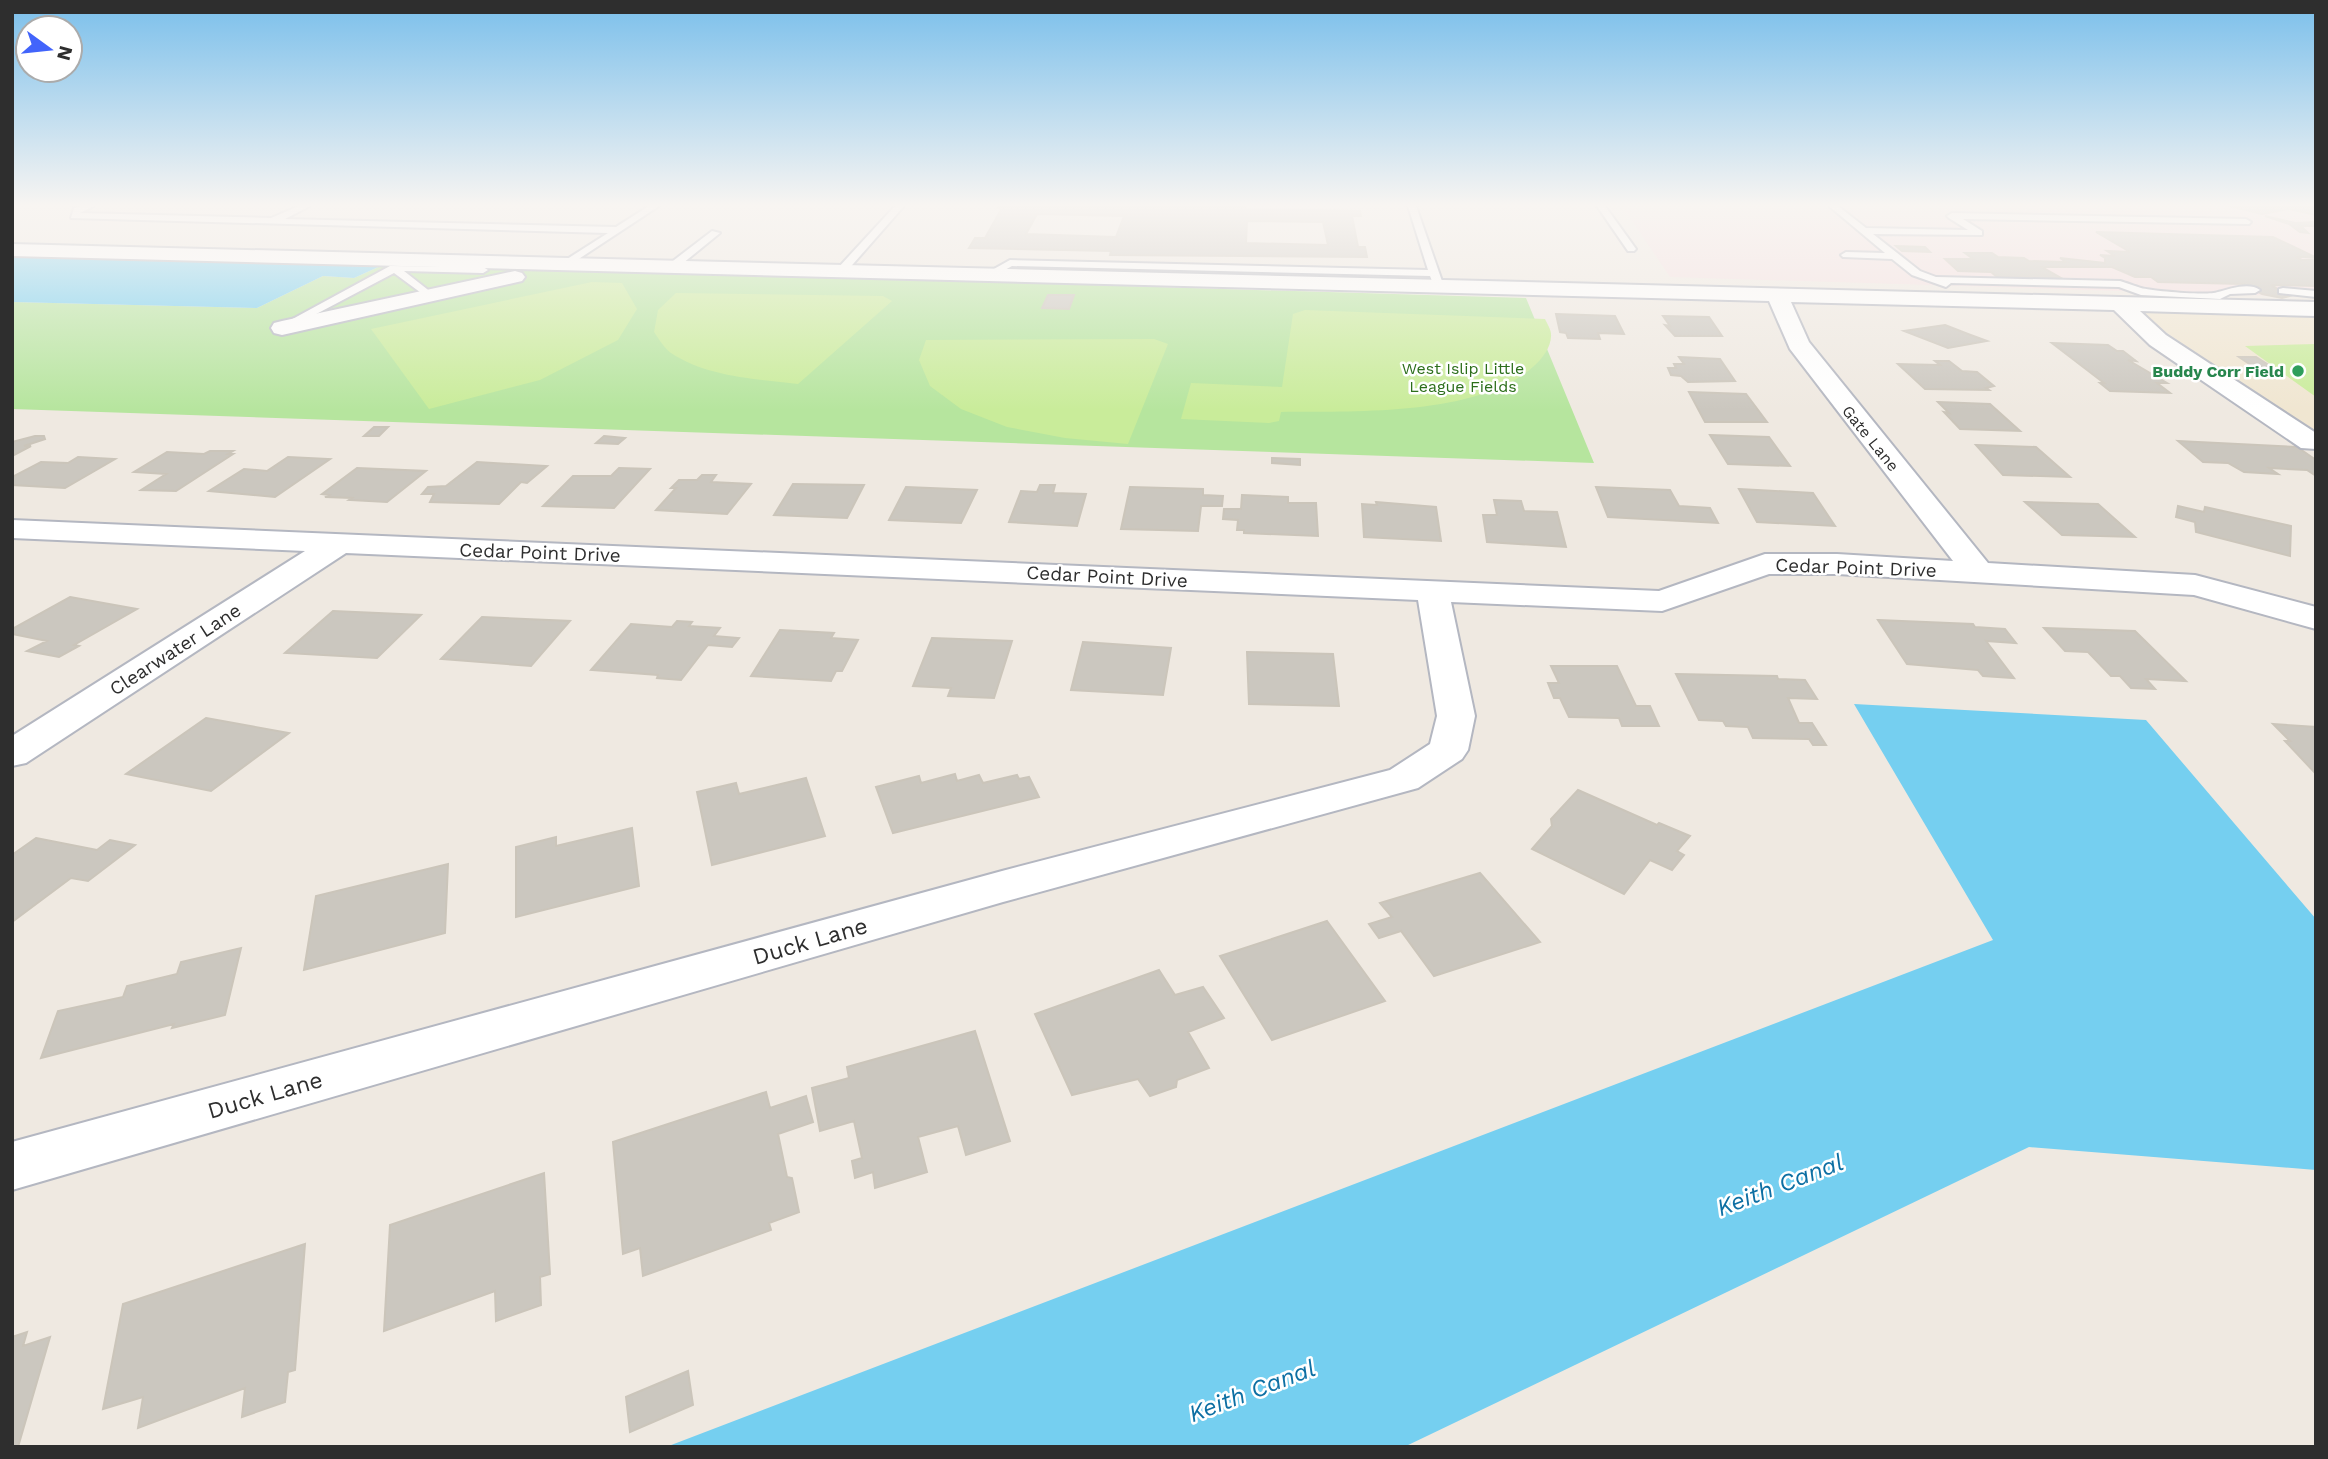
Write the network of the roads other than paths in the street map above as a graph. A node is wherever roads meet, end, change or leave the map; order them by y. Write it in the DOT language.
graph roads {
  1 [pos="384,274"];
  2 [pos="403,274"];
  3 [pos="527,274"];
  4 [pos="998,274"];
  5 [pos="1434,274"];
  6 [pos="1916,274"];
  7 [pos="1436,279"];
  8 [pos="1936,280"];
  9 [pos="2255,290"];
  10 [pos="2283,291"];
  11 [pos="2316,294"];
  12 [pos="428,295"];
  13 [pos="1777,295"];
  14 [pos="1960,300"];
  15 [pos="1985,300"];
  16 [pos="2120,304"];
  17 [pos="2316,309"];
  18 [pos="282,328"];
  19 [pos="2311,442"];
  20 [pos="12,529"];
  21 [pos="338,544"];
  22 [pos="1978,572"];
  23 [pos="1433,592"];
  24 [pos="2316,619"];
  25 [pos="12,754"];
  26 [pos="12,1166"];
  1 -- 18 [label="lane"];
  2 -- 12 [label="lane"];
  3 -- 12 [label="street"];
  4 -- 7 [label="street"];
  5 -- 7 [label="lane"];
  6 -- 8 [label="lane"];
  6 -- 14 [label="lane"];
  7 -- 13 [label="street"];
  8 -- 9 [label="lane"];
  8 -- 15 [label="lane"];
  10 -- 11 [label="lane"];
  12 -- 18 [label="street"];
  13 -- 14 [label="street"];
  13 -- 22 [label="street, Gate Lane"];
  14 -- 15 [label="street"];
  15 -- 16 [label="street"];
  16 -- 17 [label="street"];
  16 -- 19 [label="street"];
  20 -- 21 [label="street, Cedar Point Drive"];
  21 -- 23 [label="street, Cedar Point Drive"];
  21 -- 25 [label="street, Clearwater Lane"];
  22 -- 23 [label="street, Cedar Point Drive"];
  22 -- 24 [label="street, Cedar Point Drive"];
  23 -- 26 [label="street, Duck Lane"];
}
